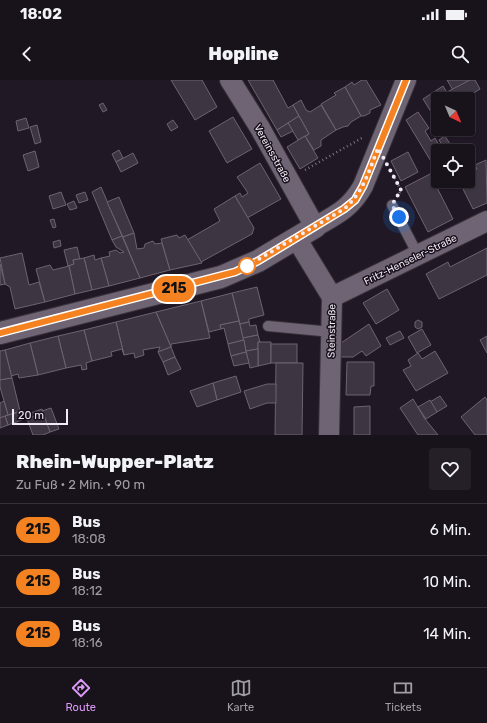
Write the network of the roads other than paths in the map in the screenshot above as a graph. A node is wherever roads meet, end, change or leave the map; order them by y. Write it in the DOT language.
graph roads {
  1 [pos="230,80"];
  2 [pos="406,80"];
  3 [pos="392,205"];
  4 [pos="487,221"];
  5 [pos="315,227"];
  6 [pos="296,238"];
  7 [pos="418,255"];
  8 [pos="332,297"];
  9 [pos="268,326"];
  10 [pos="332,332"];
  11 [pos="0,333"];
  12 [pos="329,435"];
  1 -- 5 [label="street, Vereinsstraße"];
  2 -- 5 [label="street"];
  3 -- 7 [label="lane"];
  4 -- 7 [label="street, Fritz-Henseler-Straße"];
  5 -- 6 [label="street"];
  6 -- 8 [label="street, Steinstraße"];
  6 -- 11 [label="street"];
  7 -- 8 [label="street, Fritz-Henseler-Straße"];
  8 -- 10 [label="street, Steinstraße"];
  9 -- 10 [label="lane"];
  10 -- 12 [label="street, Steinstraße"];
}
